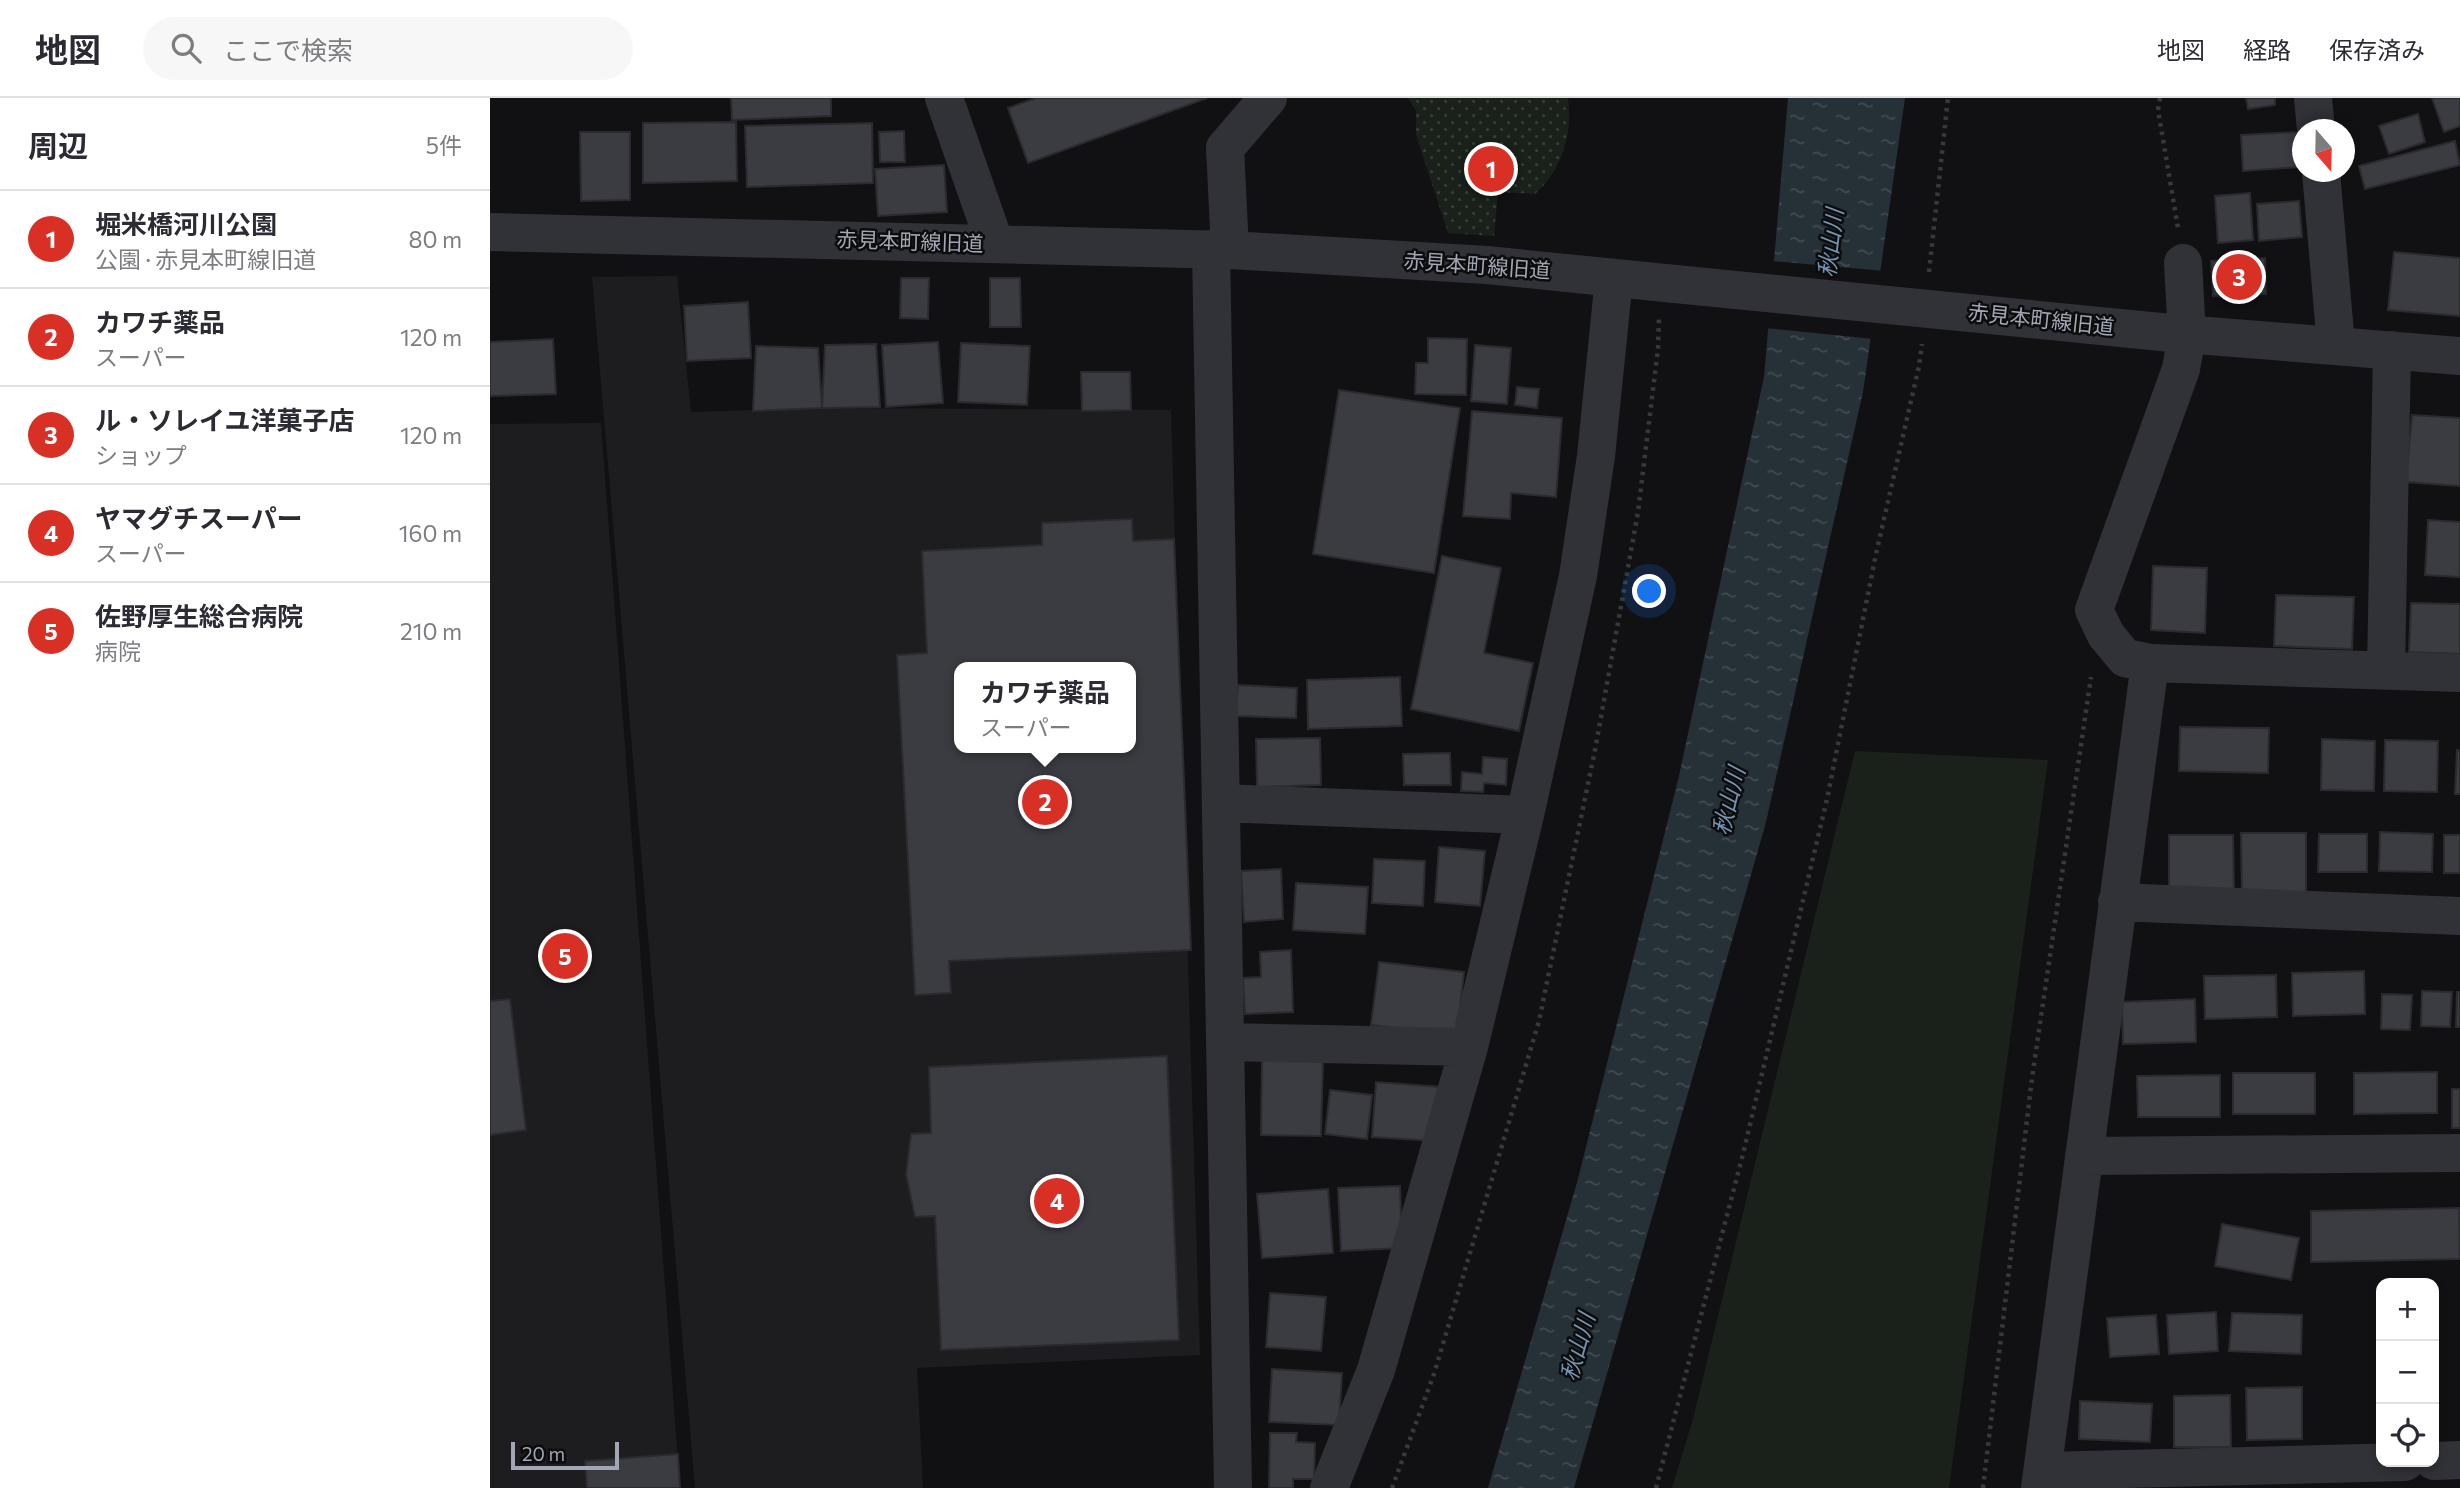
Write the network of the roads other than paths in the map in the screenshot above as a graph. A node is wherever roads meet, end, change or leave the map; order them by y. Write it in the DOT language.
graph roads {
  1 [pos="944,98"];
  2 [pos="1268,98"];
  3 [pos="2313,98"];
  4 [pos="2315,119"];
  5 [pos="2322,182"];
  6 [pos="490,232"];
  7 [pos="995,244"];
  8 [pos="1221,250"];
  9 [pos="2183,263"];
  10 [pos="1614,278"];
  11 [pos="2179,334"];
  12 [pos="2336,345"];
  13 [pos="2392,350"];
  14 [pos="2460,356"];
  15 [pos="2150,663"];
  16 [pos="2386,670"];
  17 [pos="2460,673"];
  18 [pos="1221,803"];
  19 [pos="1525,815"];
  20 [pos="2117,902"];
  21 [pos="2460,916"];
  22 [pos="1225,1042"];
  23 [pos="1469,1048"];
  24 [pos="2460,1153"];
  25 [pos="2084,1156"];
  26 [pos="2460,1460"];
  27 [pos="2439,1461"];
  28 [pos="2376,1463"];
  29 [pos="2042,1479"];
  30 [pos="1233,1488"];
  31 [pos="1329,1488"];
  1 -- 7 [label="street"];
  2 -- 8 [label="street"];
  3 -- 4 [label="street"];
  5 -- 12 [label="street"];
  6 -- 7 [label="street, 赤見本町線旧道"];
  7 -- 8 [label="street, 赤見本町線旧道"];
  8 -- 10 [label="street, 赤見本町線旧道"];
  8 -- 18 [label="street"];
  9 -- 11 [label="street"];
  10 -- 11 [label="street, 赤見本町線旧道, bridge"];
  10 -- 19 [label="street"];
  11 -- 12 [label="street, 赤見本町線旧道"];
  11 -- 15 [label="street"];
  12 -- 13 [label="street, 赤見本町線旧道"];
  13 -- 14 [label="street, 赤見本町線旧道"];
  13 -- 16 [label="street"];
  15 -- 16 [label="street"];
  15 -- 20 [label="street"];
  16 -- 17 [label="street"];
  18 -- 19 [label="street"];
  18 -- 22 [label="street"];
  19 -- 23 [label="street"];
  20 -- 21 [label="street"];
  20 -- 25 [label="street"];
  22 -- 23 [label="street"];
  22 -- 30 [label="street"];
  23 -- 31 [label="street"];
  24 -- 25 [label="street"];
  25 -- 29 [label="street"];
  26 -- 27 [label="street"];
  28 -- 29 [label="street"];
}
